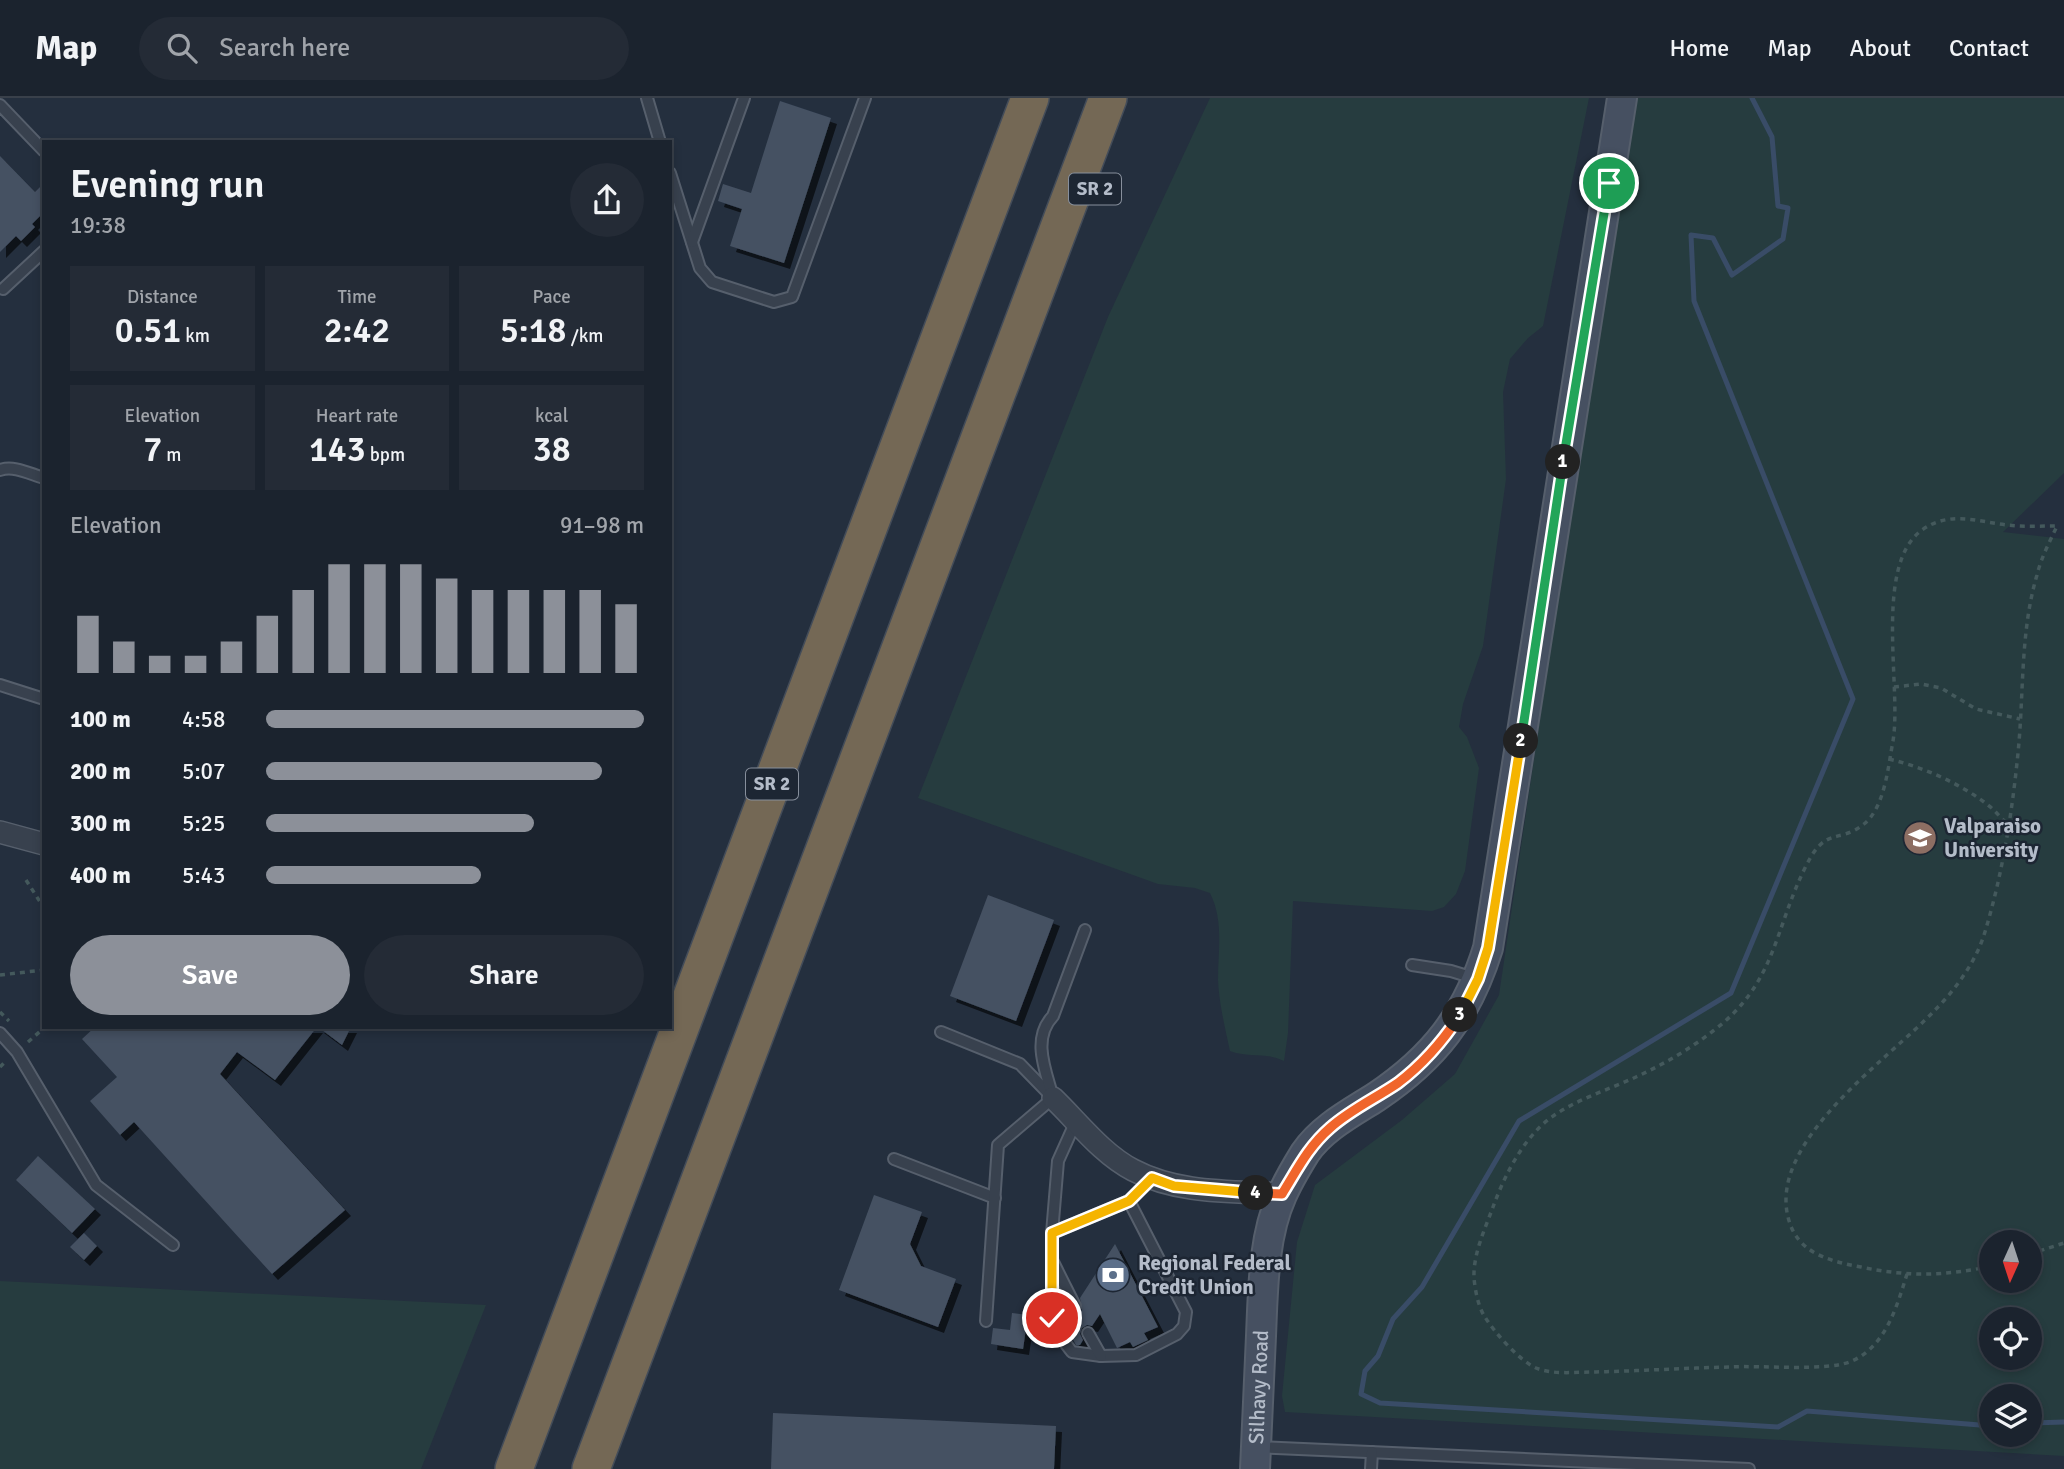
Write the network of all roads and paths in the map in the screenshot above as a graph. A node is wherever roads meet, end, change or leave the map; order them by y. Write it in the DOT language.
graph roads {
  1 [pos="647,98"];
  2 [pos="744,98"];
  3 [pos="865,98"];
  4 [pos="1030,98"];
  5 [pos="1108,98"];
  6 [pos="1131,98"];
  7 [pos="1622,98"];
  8 [pos="1,107"];
  9 [pos="659,140"];
  10 [pos="42,149"];
  11 [pos="672,179"];
  12 [pos="692,242"];
  13 [pos="42,253"];
  14 [pos="1042,272"];
  15 [pos="3,289"];
  16 [pos="0,470"];
  17 [pos="42,477"];
  18 [pos="0,685"];
  19 [pos="1894,687"];
  20 [pos="42,698"];
  21 [pos="2020,719"];
  22 [pos="1889,759"];
  23 [pos="2008,825"];
  24 [pos="0,832"];
  25 [pos="42,843"];
  26 [pos="26,880"];
  27 [pos="42,905"];
  28 [pos="1085,930"];
  29 [pos="1412,965"];
  30 [pos="42,970"];
  31 [pos="0,975"];
  32 [pos="1478,979"];
  33 [pos="0,1012"];
  34 [pos="9,1022"];
  35 [pos="43,1029"];
  36 [pos="941,1032"];
  37 [pos="0,1033"];
  38 [pos="28,1042"];
  39 [pos="8,1060"];
  40 [pos="0,1067"];
  41 [pos="1053,1098"];
  42 [pos="1076,1121"];
  43 [pos="894,1158"];
  44 [pos="1152,1178"];
  45 [pos="1282,1194"];
  46 [pos="995,1198"];
  47 [pos="1129,1201"];
  48 [pos="1052,1233"];
  49 [pos="2064,1242"];
  50 [pos="173,1245"];
  51 [pos="2042,1250"];
  52 [pos="1052,1259"];
  53 [pos="1979,1269"];
  54 [pos="1908,1275"];
  55 [pos="1075,1306"];
  56 [pos="986,1321"];
  57 [pos="1088,1333"];
  58 [pos="1101,1356"];
  59 [pos="1372,1452"];
  60 [pos="1256,1458"];
  61 [pos="514,1469"];
  62 [pos="591,1469"];
  63 [pos="1371,1469"];
  64 [pos="1747,1469"];
  1 -- 9 [label="lane"];
  2 -- 12 [label="lane"];
  3 -- 12 [label="lane"];
  4 -- 61 [label="highway, SR 2"];
  5 -- 14 [label="highway"];
  6 -- 14 [label="highway, SR 2"];
  7 -- 32 [label="street, Silhavy Road"];
  8 -- 10 [label="lane"];
  11 -- 12 [label="lane"];
  13 -- 15 [label="lane"];
  14 -- 62 [label="highway, SR 2"];
  16 -- 17 [label="lane"];
  18 -- 20 [label="lane"];
  19 -- 21 [label="path"];
  19 -- 21 [label="path"];
  19 -- 22 [label="path"];
  21 -- 23 [label="path"];
  22 -- 23 [label="path"];
  22 -- 54 [label="path"];
  23 -- 54 [label="path"];
  24 -- 25 [label="street"];
  26 -- 27 [label="path"];
  28 -- 41 [label="lane"];
  29 -- 32 [label="lane"];
  30 -- 31 [label="path"];
  32 -- 45 [label="street, Silhavy Road"];
  33 -- 34 [label="path"];
  35 -- 38 [label="path"];
  36 -- 41 [label="lane"];
  37 -- 50 [label="lane"];
  39 -- 40 [label="path"];
  41 -- 42 [label="street"];
  41 -- 46 [label="lane"];
  42 -- 44 [label="street"];
  42 -- 48 [label="lane"];
  43 -- 46 [label="lane"];
  44 -- 45 [label="street"];
  44 -- 47 [label="lane"];
  45 -- 60 [label="street, Silhavy Road"];
  46 -- 56 [label="lane"];
  47 -- 48 [label="lane"];
  47 -- 58 [label="lane"];
  48 -- 52 [label="lane"];
  49 -- 51 [label="path"];
  52 -- 55 [label="lane"];
  52 -- 58 [label="lane"];
  53 -- 54 [label="path"];
  57 -- 58 [label="lane"];
  59 -- 60 [label="lane"];
  59 -- 63 [label="lane"];
  59 -- 64 [label="lane"];
}
